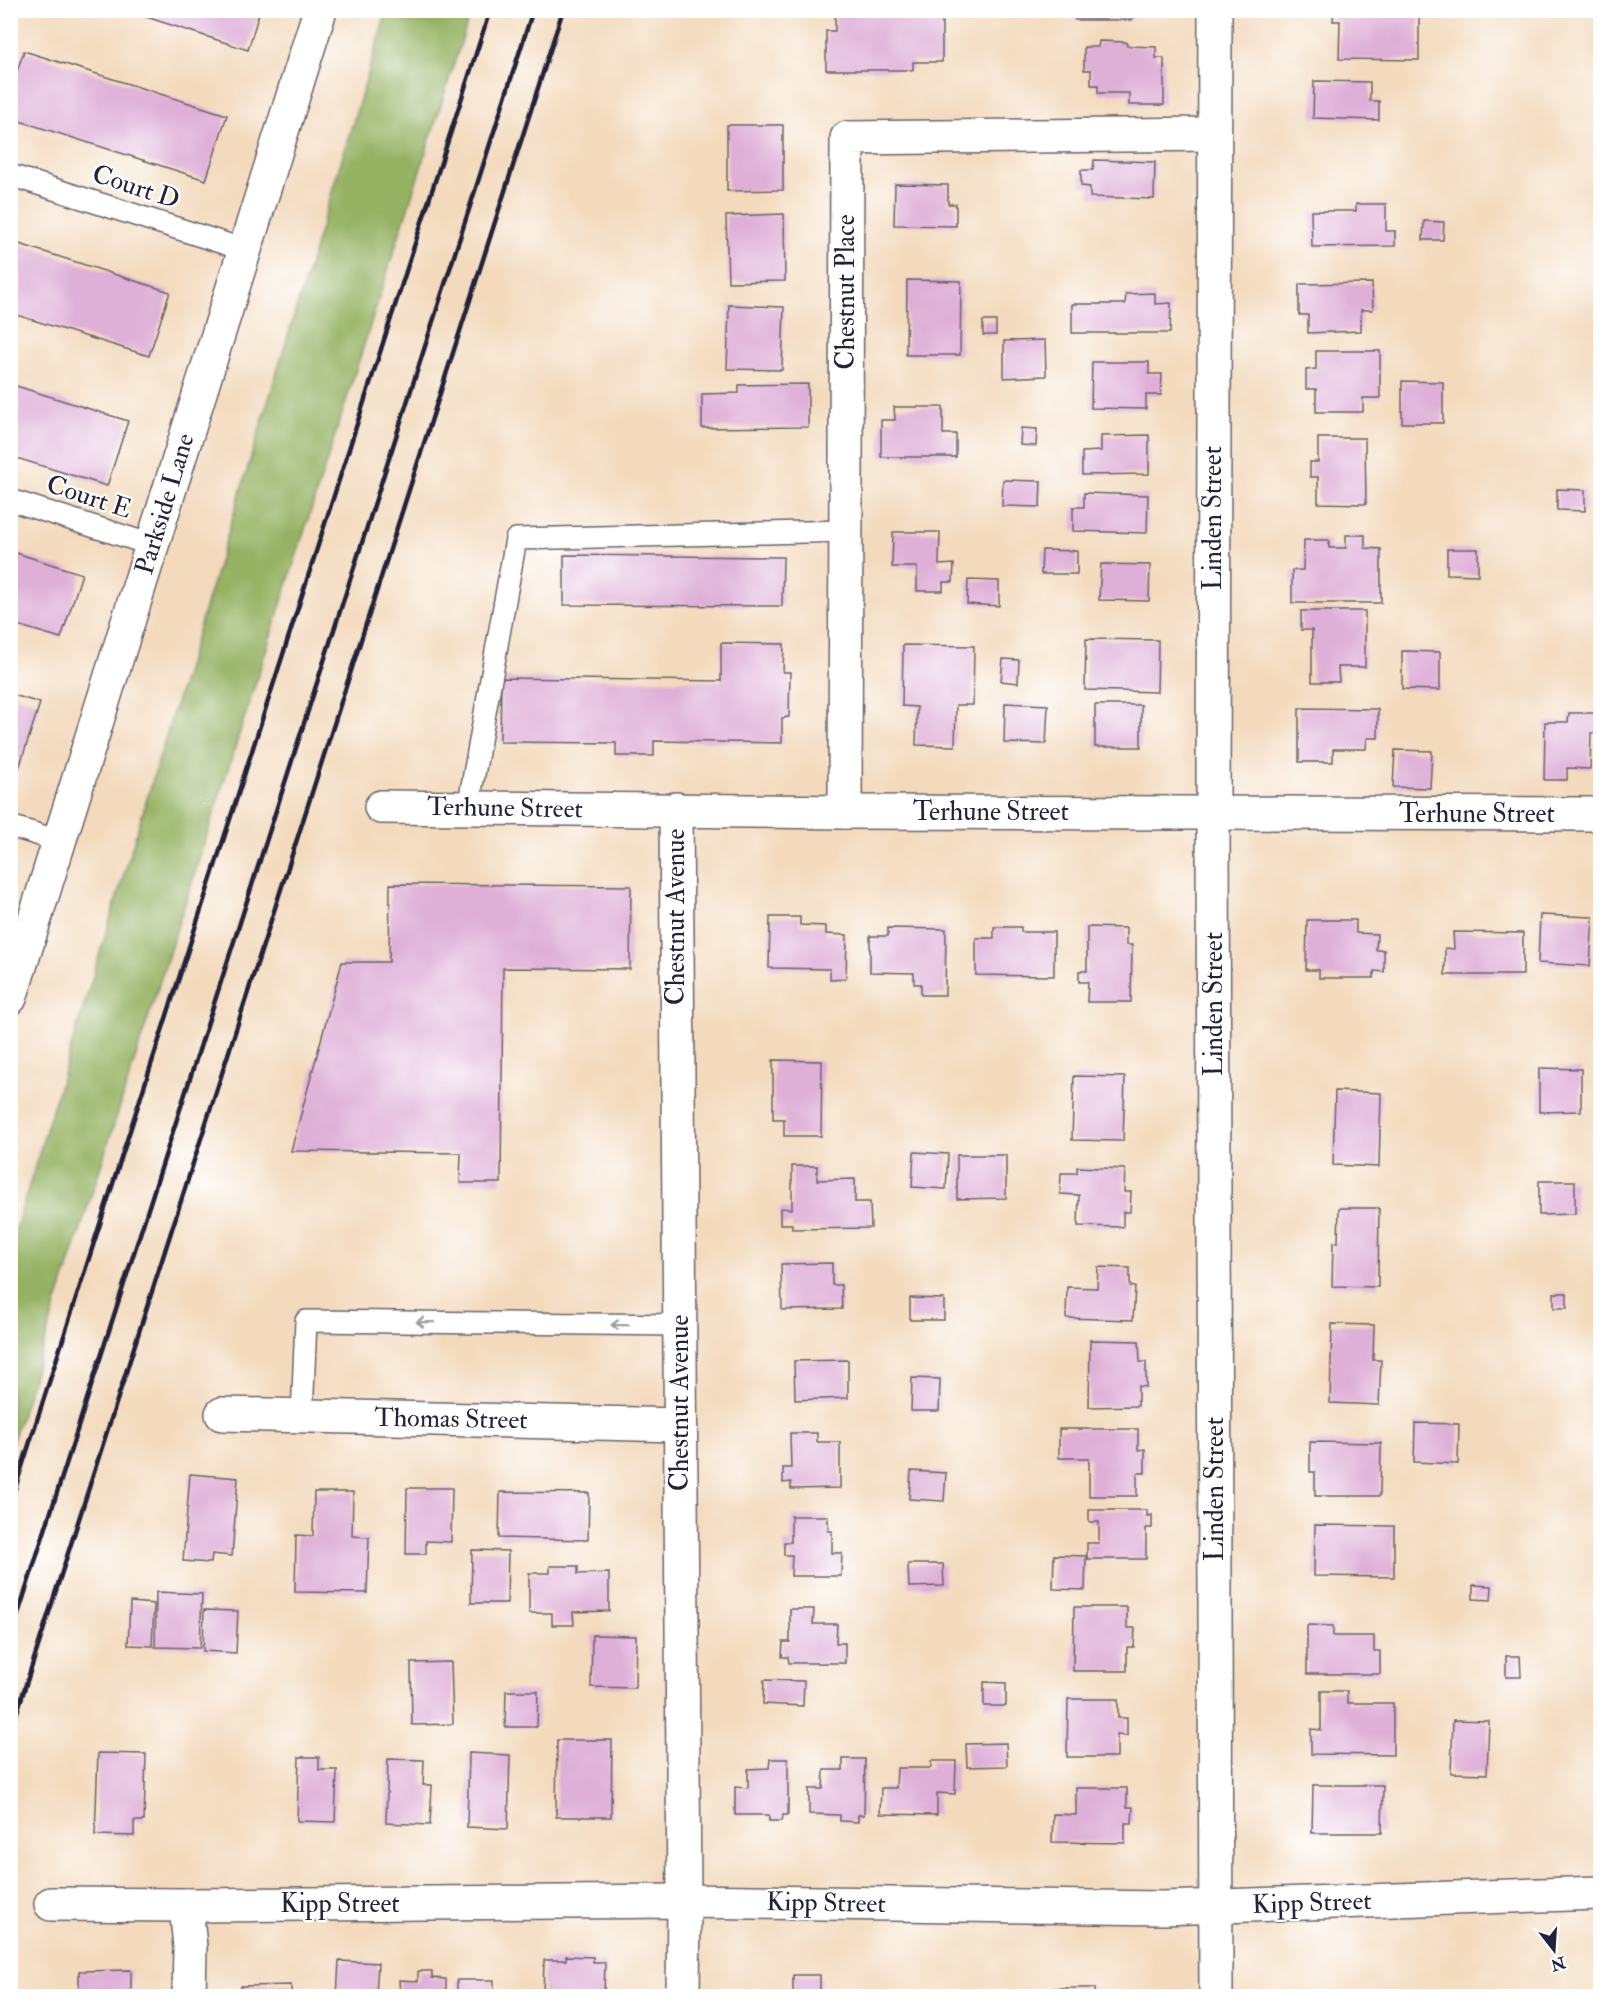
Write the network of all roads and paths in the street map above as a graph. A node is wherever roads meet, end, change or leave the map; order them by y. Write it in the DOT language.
graph roads {
  1 [pos="320,10"];
  2 [pos="1215,10"];
  3 [pos="1214,134"];
  4 [pos="10,175"];
  5 [pos="245,250"];
  6 [pos="10,500"];
  7 [pos="846,531"];
  8 [pos="152,545"];
  9 [pos="381,807"];
  10 [pos="468,808"];
  11 [pos="675,810"];
  12 [pos="845,812"];
  13 [pos="1213,812"];
  14 [pos="1600,814"];
  15 [pos="10,826"];
  16 [pos="59,841"];
  17 [pos="10,998"];
  18 [pos="679,1325"];
  19 [pos="222,1414"];
  20 [pos="302,1416"];
  21 [pos="680,1425"];
  22 [pos="1600,1893"];
  23 [pos="684,1901"];
  24 [pos="51,1904"];
  25 [pos="186,1905"];
  26 [pos="1217,1906"];
  27 [pos="189,1996"];
  28 [pos="683,1996"];
  29 [pos="1216,1996"];
  1 -- 5 [label="street, Parkside Lane"];
  2 -- 3 [label="street, Linden Street"];
  3 -- 7 [label="street, Chestnut Place"];
  3 -- 13 [label="street, Linden Street"];
  4 -- 5 [label="lane, Court D"];
  5 -- 8 [label="street, Parkside Lane"];
  6 -- 8 [label="lane, Court E"];
  7 -- 10 [label="lane"];
  7 -- 12 [label="street, Chestnut Place"];
  8 -- 16 [label="street, Parkside Lane"];
  9 -- 10 [label="street, Terhune Street"];
  10 -- 11 [label="street, Terhune Street"];
  11 -- 12 [label="street, Terhune Street"];
  11 -- 18 [label="street, Chestnut Avenue"];
  12 -- 13 [label="street, Terhune Street"];
  13 -- 14 [label="street, Terhune Street"];
  13 -- 26 [label="street, Linden Street"];
  15 -- 16 [label="lane"];
  16 -- 17 [label="street, Parkside Lane"];
  18 -- 20 [label="lane, one-way"];
  18 -- 21 [label="street, Chestnut Avenue"];
  19 -- 20 [label="street, Thomas Street"];
  20 -- 21 [label="street, Thomas Street"];
  21 -- 23 [label="street, Chestnut Avenue"];
  22 -- 26 [label="street, Kipp Street"];
  23 -- 25 [label="street, Kipp Street"];
  23 -- 26 [label="street, Kipp Street"];
  23 -- 28 [label="street, Chestnut Avenue"];
  24 -- 25 [label="street, Kipp Street"];
  25 -- 27 [label="street"];
  26 -- 29 [label="street, Linden Street"];
}
